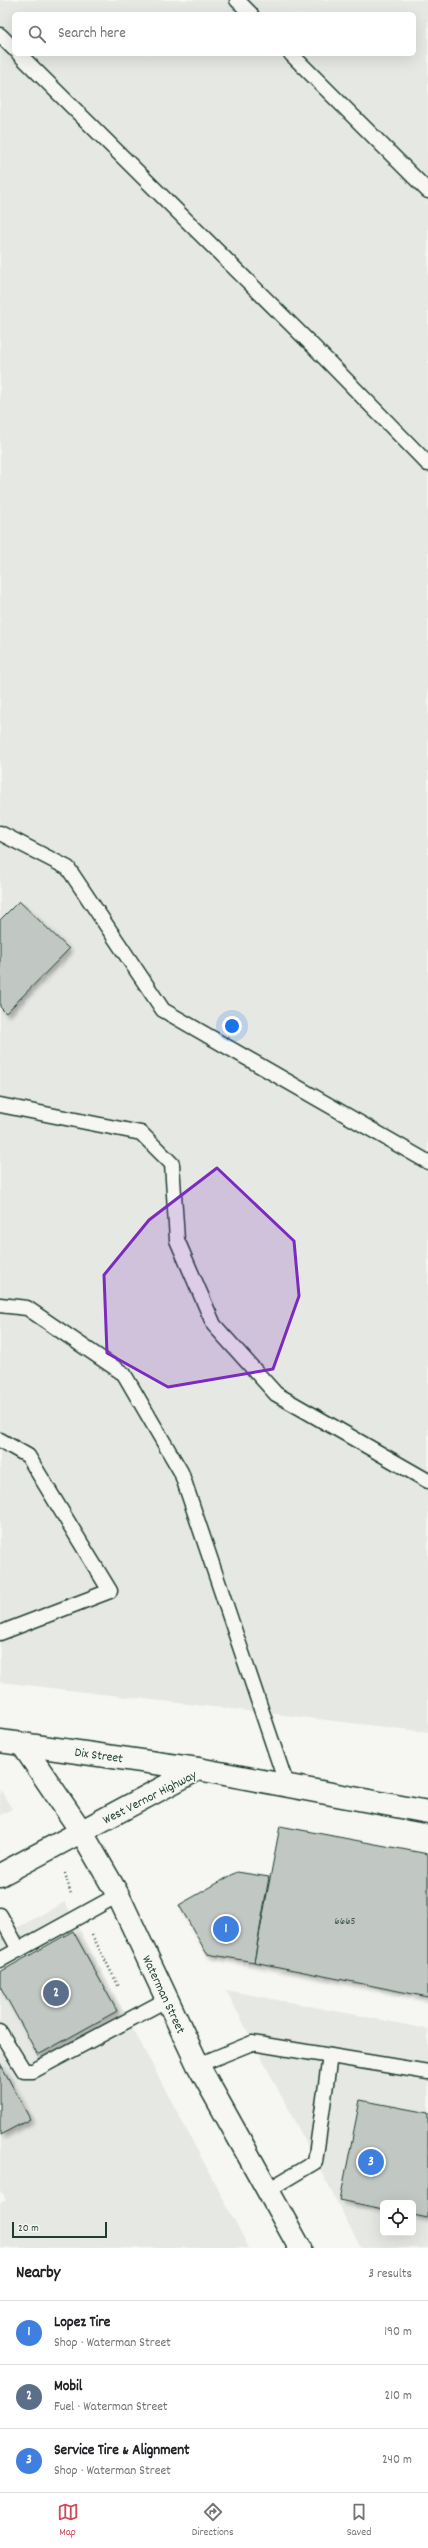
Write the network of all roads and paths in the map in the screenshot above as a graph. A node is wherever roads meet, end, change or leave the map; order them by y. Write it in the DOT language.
graph roads {
  1 [pos="237,0"];
  2 [pos="249,12"];
  3 [pos="0,36"];
  4 [pos="12,47"];
  5 [pos="21,56"];
  6 [pos="293,56"];
  7 [pos="428,191"];
  8 [pos="428,464"];
  9 [pos="0,833"];
  10 [pos="0,1105"];
  11 [pos="428,1162"];
  12 [pos="0,1305"];
  13 [pos="0,1440"];
  14 [pos="428,1481"];
  15 [pos="0,1633"];
  16 [pos="0,1741"];
  17 [pos="22,1744"];
  18 [pos="198,1769"];
  19 [pos="287,1786"];
  20 [pos="428,1812"];
  21 [pos="82,1831"];
  22 [pos="65,1873"];
  23 [pos="0,1874"];
  24 [pos="118,1895"];
  25 [pos="72,1897"];
  26 [pos="0,1915"];
  27 [pos="90,1931"];
  28 [pos="19,1950"];
  29 [pos="0,1960"];
  30 [pos="119,1987"];
  31 [pos="168,1999"];
  32 [pos="0,2032"];
  33 [pos="330,2056"];
  34 [pos="198,2065"];
  35 [pos="428,2072"];
  36 [pos="268,2190"];
  37 [pos="300,2248"];
  1 -- 2 [label="lane"];
  3 -- 4 [label="lane"];
  5 -- 8 [label="lane"];
  6 -- 7 [label="lane"];
  9 -- 11 [label="lane"];
  10 -- 14 [label="lane"];
  12 -- 19 [label="lane"];
  13 -- 15 [label="lane"];
  16 -- 17 [label="street, Dix Street"];
  17 -- 18 [label="street, Dix Street"];
  17 -- 21 [label="street, Waterman Street"];
  18 -- 19 [label="street, West Vernor Highway"];
  18 -- 21 [label="street, West Vernor Highway"];
  19 -- 20 [label="street, West Vernor Highway"];
  21 -- 23 [label="street, West Vernor Highway"];
  21 -- 24 [label="street, Waterman Street"];
  22 -- 25 [label="path"];
  24 -- 28 [label="lane"];
  24 -- 31 [label="street, Waterman Street"];
  26 -- 28 [label="lane"];
  27 -- 30 [label="path"];
  28 -- 29 [label="lane"];
  31 -- 32 [label="lane"];
  31 -- 34 [label="street, Waterman Street"];
  33 -- 34 [label="lane"];
  33 -- 35 [label="lane"];
  33 -- 36 [label="lane"];
  34 -- 36 [label="street, Waterman Street"];
  36 -- 37 [label="street, Waterman Street"];
}
